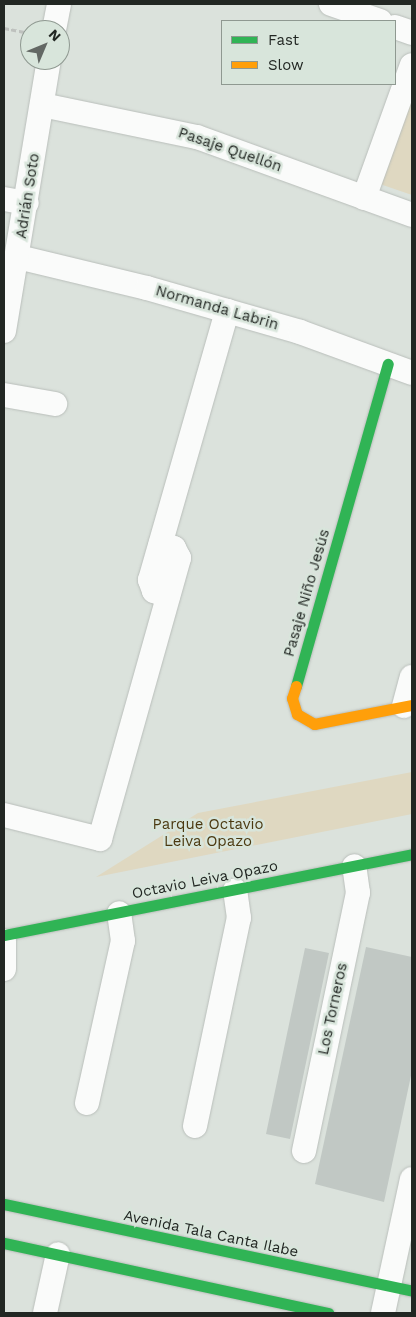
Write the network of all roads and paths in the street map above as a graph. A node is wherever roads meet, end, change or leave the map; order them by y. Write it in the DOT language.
graph roads {
  1 [pos="58,4"];
  2 [pos="330,4"];
  3 [pos="56,20"];
  4 [pos="377,20"];
  5 [pos="396,27"];
  6 [pos="4,28"];
  7 [pos="20,30"];
  8 [pos="412,33"];
  9 [pos="412,66"];
  10 [pos="48,70"];
  11 [pos="42,105"];
  12 [pos="364,198"];
  13 [pos="15,201"];
  14 [pos="412,216"];
  15 [pos="18,258"];
  16 [pos="226,311"];
  17 [pos="4,331"];
  18 [pos="388,364"];
  19 [pos="412,373"];
  20 [pos="4,395"];
  21 [pos="55,404"];
  22 [pos="412,677"];
  23 [pos="408,706"];
  24 [pos="4,815"];
  25 [pos="412,854"];
  26 [pos="354,866"];
  27 [pos="236,890"];
  28 [pos="119,912"];
  29 [pos="4,935"];
  30 [pos="4,941"];
  31 [pos="4,969"];
  32 [pos="87,1102"];
  33 [pos="195,1126"];
  34 [pos="304,1151"];
  35 [pos="412,1179"];
  36 [pos="4,1204"];
  37 [pos="4,1243"];
  38 [pos="58,1254"];
  39 [pos="389,1286"];
  40 [pos="412,1291"];
  41 [pos="45,1313"];
  42 [pos="329,1313"];
  43 [pos="383,1313"];
  1 -- 3 [label="street"];
  2 -- 4 [label="street"];
  5 -- 8 [label="street"];
  6 -- 7 [label="path"];
  9 -- 12 [label="street"];
  10 -- 11 [label="street, Adrián Soto"];
  11 -- 12 [label="street, Pasaje Quellón"];
  11 -- 13 [label="street, Adrián Soto"];
  12 -- 14 [label="street, Pasaje Quellón"];
  13 -- 15 [label="street, Adrián Soto"];
  15 -- 16 [label="street, Normanda Labrin"];
  15 -- 17 [label="street, Adrián Soto"];
  16 -- 18 [label="street, Normanda Labrin"];
  16 -- 24 [label="street"];
  18 -- 19 [label="street, Normanda Labrin"];
  18 -- 23 [label="street, Pasaje Niño Jesús"];
  20 -- 21 [label="street"];
  22 -- 23 [label="street"];
  25 -- 26 [label="street, Octavio Leiva Opazo"];
  26 -- 27 [label="street, Octavio Leiva Opazo"];
  26 -- 34 [label="street, Los Torneros"];
  27 -- 28 [label="street, Octavio Leiva Opazo"];
  27 -- 33 [label="street"];
  28 -- 29 [label="street, Octavio Leiva Opazo"];
  28 -- 32 [label="street"];
  30 -- 31 [label="street"];
  35 -- 39 [label="street"];
  36 -- 39 [label="street, Avenida Tala Canta Ilabe"];
  37 -- 38 [label="street"];
  38 -- 41 [label="street"];
  38 -- 42 [label="street"];
  39 -- 40 [label="street, Avenida Tala Canta Ilabe"];
  39 -- 43 [label="street"];
}
